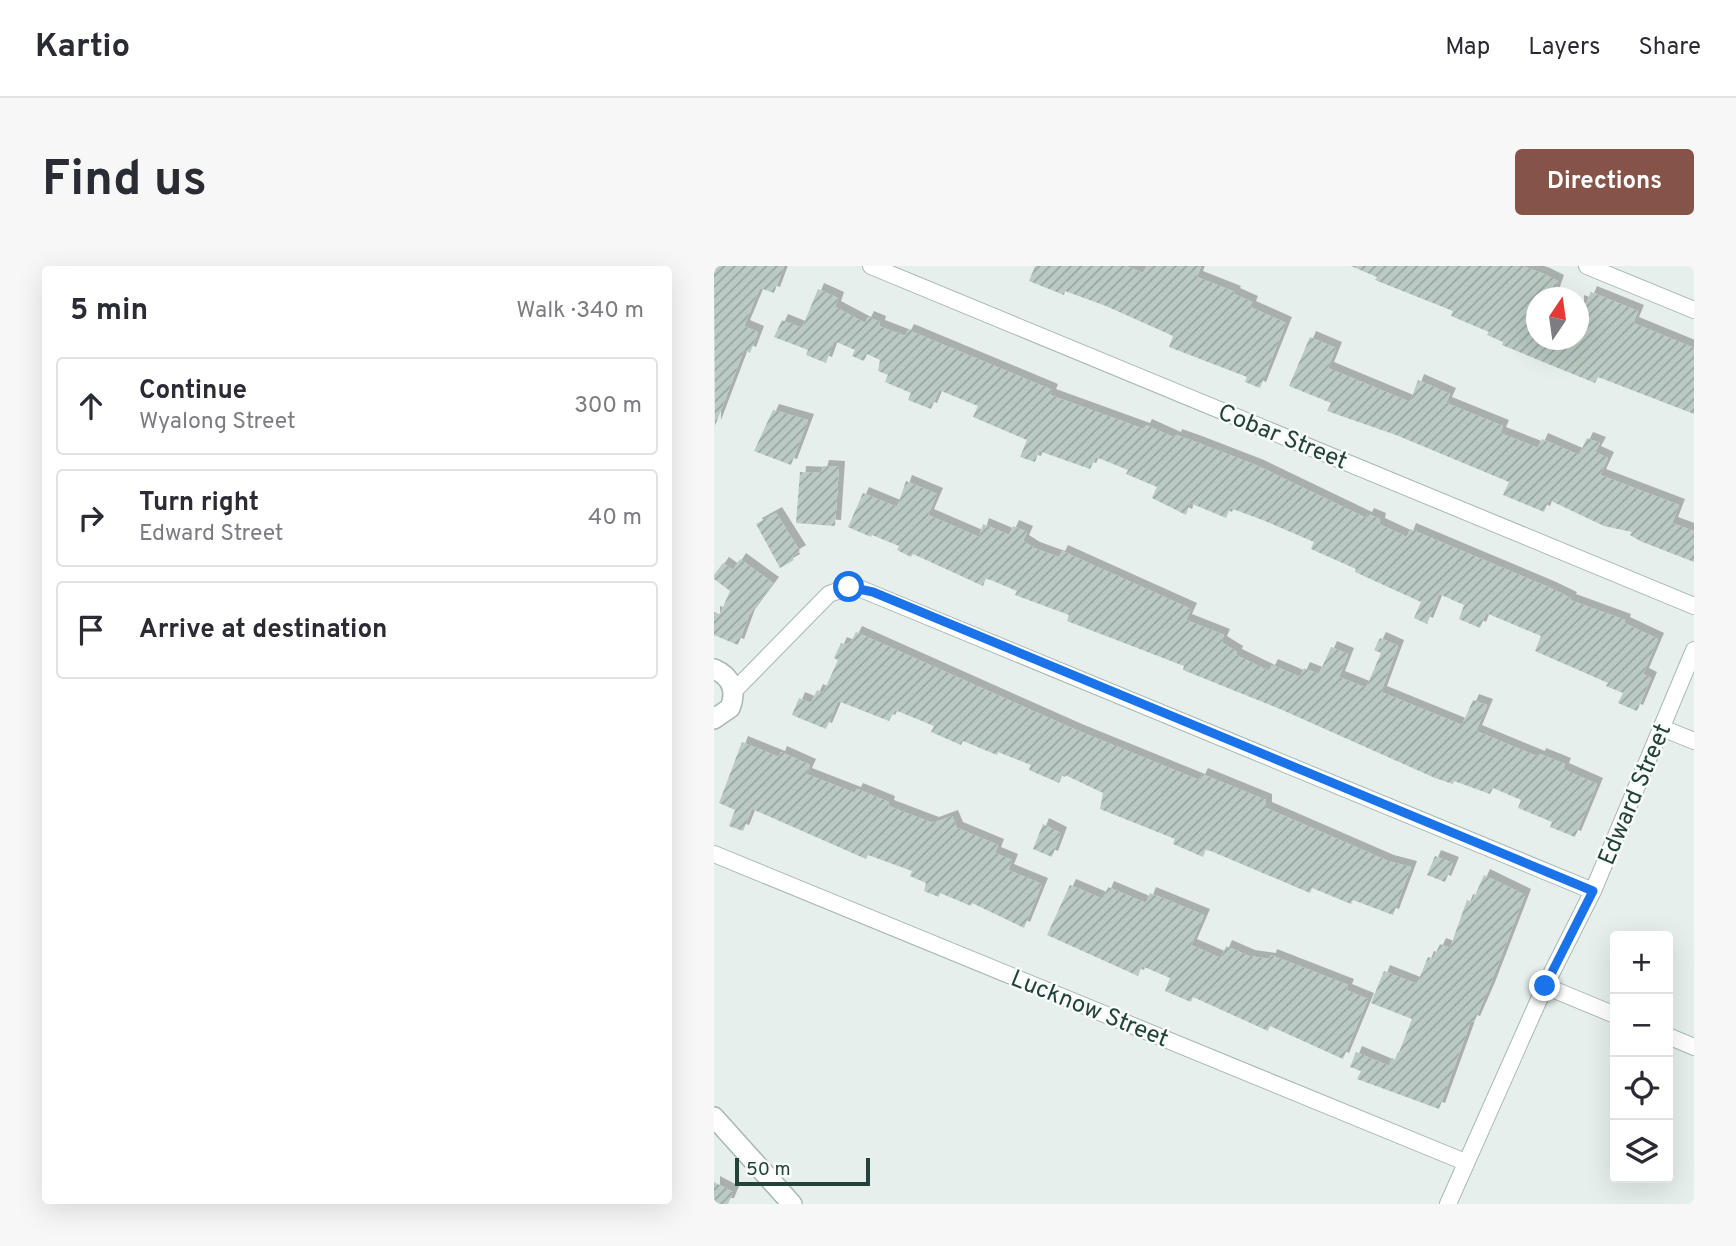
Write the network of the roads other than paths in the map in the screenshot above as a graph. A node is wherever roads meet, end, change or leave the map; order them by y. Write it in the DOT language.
graph roads {
  1 [pos="871,266"];
  2 [pos="1587,266"];
  3 [pos="1694,310"];
  4 [pos="1694,606"];
  5 [pos="1694,650"];
  6 [pos="714,669"];
  7 [pos="733,692"];
  8 [pos="714,719"];
  9 [pos="1662,728"];
  10 [pos="1694,741"];
  11 [pos="714,854"];
  12 [pos="1593,891"];
  13 [pos="1545,986"];
  14 [pos="1610,1013"];
  15 [pos="1673,1038"];
  16 [pos="1694,1047"];
  17 [pos="714,1117"];
  18 [pos="1465,1162"];
  19 [pos="792,1204"];
  20 [pos="1448,1204"];
  1 -- 4 [label="street, Cobar Street"];
  2 -- 3 [label="street"];
  5 -- 9 [label="street, Edward Street"];
  6 -- 7 [label="street"];
  7 -- 8 [label="street"];
  7 -- 12 [label="street"];
  9 -- 10 [label="street"];
  9 -- 12 [label="street, Edward Street"];
  11 -- 18 [label="street, Lucknow Street"];
  12 -- 13 [label="street, Edward Street"];
  13 -- 14 [label="street"];
  13 -- 18 [label="street, Edward Street"];
  15 -- 16 [label="street"];
  17 -- 19 [label="street"];
  18 -- 20 [label="street, Edward Street"];
}
